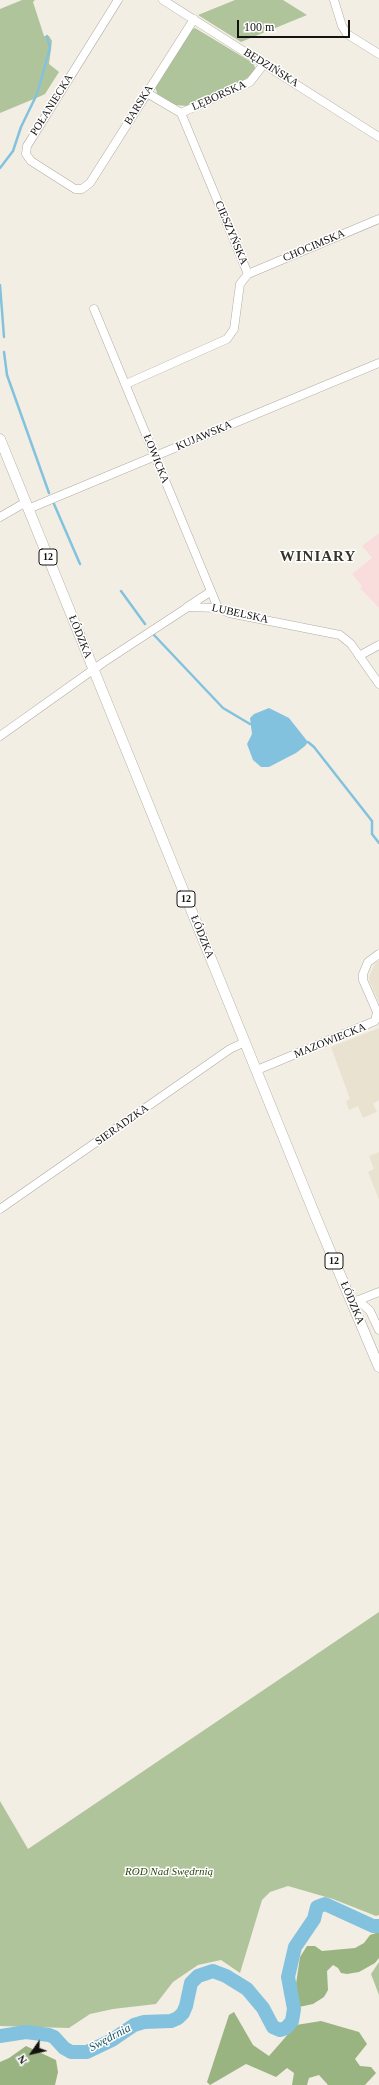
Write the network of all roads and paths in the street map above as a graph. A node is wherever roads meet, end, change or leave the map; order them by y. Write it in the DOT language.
graph roads {
  1 [pos="118,0"];
  2 [pos="163,0"];
  3 [pos="334,0"];
  4 [pos="194,19"];
  5 [pos="379,54"];
  6 [pos="264,64"];
  7 [pos="147,93"];
  8 [pos="181,113"];
  9 [pos="379,137"];
  10 [pos="82,189"];
  11 [pos="379,219"];
  12 [pos="248,274"];
  13 [pos="94,309"];
  14 [pos="379,363"];
  15 [pos="126,384"];
  16 [pos="0,439"];
  17 [pos="155,456"];
  18 [pos="27,506"];
  19 [pos="0,517"];
  20 [pos="210,592"];
  21 [pos="218,608"];
  22 [pos="184,609"];
  23 [pos="379,645"];
  24 [pos="359,656"];
  25 [pos="94,670"];
  26 [pos="379,684"];
  27 [pos="0,736"];
  28 [pos="379,954"];
  29 [pos="245,1042"];
  30 [pos="257,1070"];
  31 [pos="0,1209"];
  32 [pos="379,1292"];
  33 [pos="355,1302"];
  34 [pos="379,1330"];
  35 [pos="379,1367"];
  1 -- 10 [label="street, POŁANIECKA"];
  2 -- 4 [label="street, BĘDZIŃSKA"];
  3 -- 5 [label="street"];
  4 -- 6 [label="street, BĘDZIŃSKA"];
  4 -- 7 [label="street, BARSKA"];
  6 -- 8 [label="street, LĘBORSKA"];
  6 -- 9 [label="street, BĘDZIŃSKA"];
  7 -- 8 [label="street, LĘBORSKA"];
  7 -- 10 [label="street, BARSKA"];
  8 -- 12 [label="street, CIESZYŃSKA"];
  11 -- 12 [label="street, CHOCIMSKA"];
  12 -- 15 [label="street, CIESZYŃSKA"];
  13 -- 15 [label="street, ŁOWICKA"];
  14 -- 17 [label="street, KUJAWSKA"];
  15 -- 17 [label="street, ŁOWICKA"];
  16 -- 18 [label="main road, ŁÓDZKA / 12"];
  17 -- 18 [label="street, KUJAWSKA"];
  17 -- 20 [label="street, ŁOWICKA"];
  18 -- 19 [label="street, KUJAWSKA"];
  18 -- 25 [label="main road, ŁÓDZKA / 12"];
  20 -- 21 [label="street, ŁOWICKA"];
  20 -- 22 [label="street"];
  21 -- 22 [label="street, LUBELSKA"];
  21 -- 24 [label="street, LUBELSKA"];
  22 -- 25 [label="street, LUBELSKA"];
  23 -- 24 [label="street"];
  24 -- 26 [label="street, LUBELSKA"];
  25 -- 27 [label="street, LUBELSKA"];
  25 -- 29 [label="main road, ŁÓDZKA / 12"];
  28 -- 30 [label="street, MAZOWIECKA"];
  29 -- 30 [label="main road, ŁÓDZKA / 12"];
  29 -- 31 [label="street, SIERADZKA"];
  30 -- 33 [label="main road, ŁÓDZKA / 12"];
  32 -- 33 [label="street"];
  33 -- 34 [label="street"];
  33 -- 35 [label="main road, ŁÓDZKA / 12"];
}
